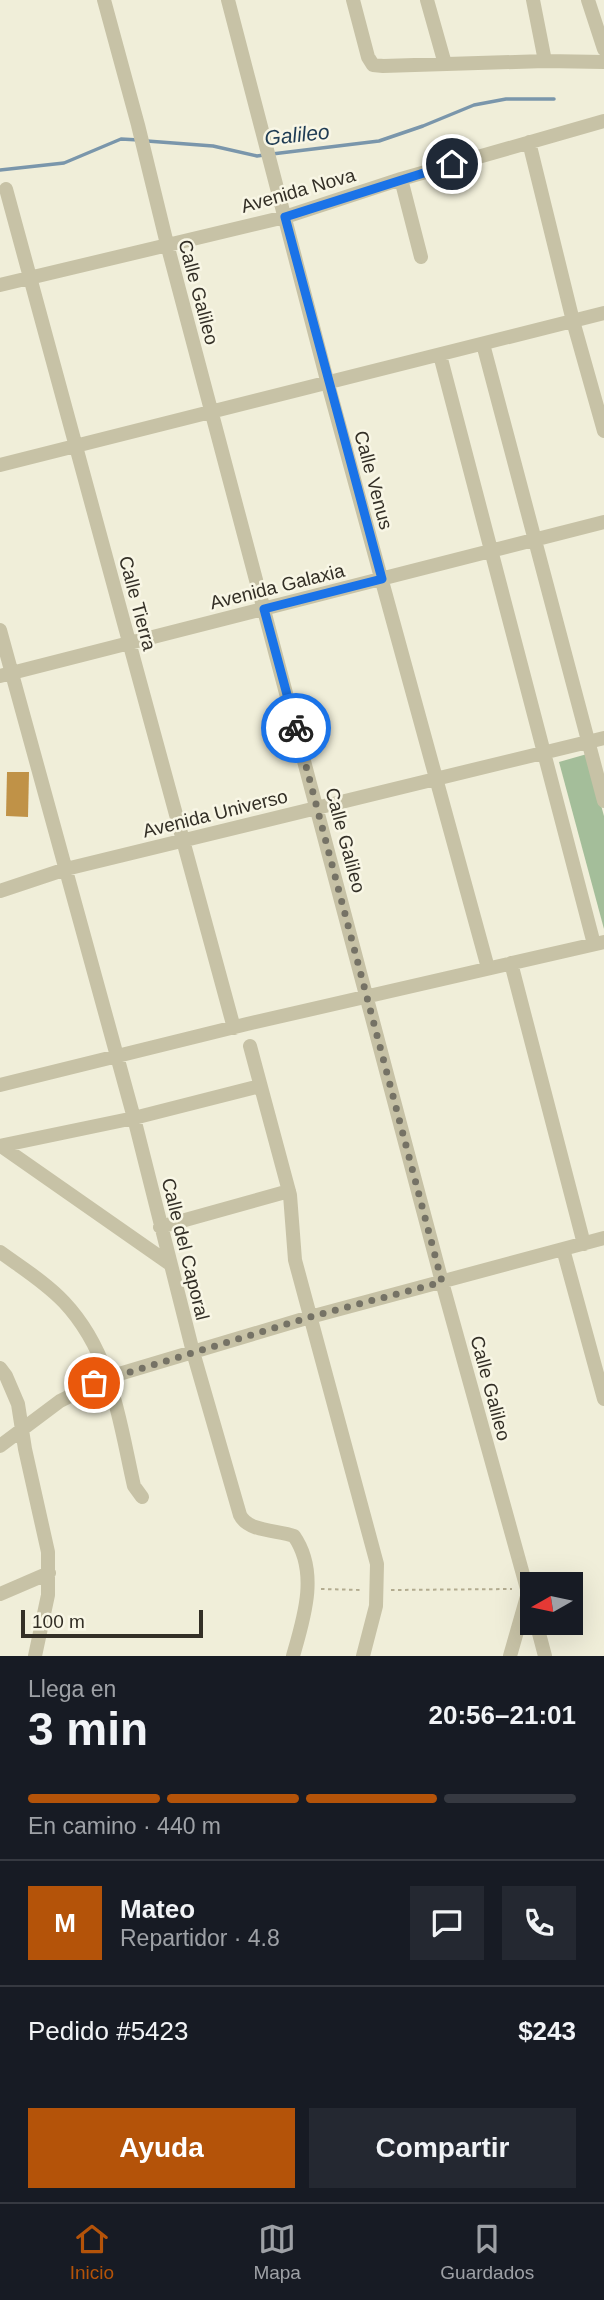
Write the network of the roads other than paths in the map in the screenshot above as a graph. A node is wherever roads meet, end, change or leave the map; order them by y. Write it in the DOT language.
graph roads {
  1 [pos="104,0"];
  2 [pos="228,0"];
  3 [pos="353,0"];
  4 [pos="427,0"];
  5 [pos="533,0"];
  6 [pos="589,0"];
  7 [pos="604,49"];
  8 [pos="545,61"];
  9 [pos="604,62"];
  10 [pos="445,64"];
  11 [pos="604,121"];
  12 [pos="529,142"];
  13 [pos="401,179"];
  14 [pos="6,189"];
  15 [pos="285,217"];
  16 [pos="167,244"];
  17 [pos="421,257"];
  18 [pos="30,277"];
  19 [pos="0,285"];
  20 [pos="604,313"];
  21 [pos="573,321"];
  22 [pos="483,344"];
  23 [pos="440,355"];
  24 [pos="328,384"];
  25 [pos="212,412"];
  26 [pos="604,431"];
  27 [pos="76,446"];
  28 [pos="0,464"];
  29 [pos="604,522"];
  30 [pos="535,540"];
  31 [pos="492,551"];
  32 [pos="382,579"];
  33 [pos="264,609"];
  34 [pos="0,629"];
  35 [pos="129,643"];
  36 [pos="6,674"];
  37 [pos="604,738"];
  38 [pos="588,742"];
  39 [pos="545,753"];
  40 [pos="436,779"];
  41 [pos="604,801"];
  42 [pos="317,808"];
  43 [pos="183,841"];
  44 [pos="66,869"];
  45 [pos="0,891"];
  46 [pos="599,943"];
  47 [pos="511,963"];
  48 [pos="488,968"];
  49 [pos="368,997"];
  50 [pos="233,1028"];
  51 [pos="250,1046"];
  52 [pos="117,1056"];
  53 [pos="1,1083"];
  54 [pos="260,1086"];
  55 [pos="134,1118"];
  56 [pos="1,1146"];
  57 [pos="289,1191"];
  58 [pos="160,1227"];
  59 [pos="604,1238"];
  60 [pos="584,1244"];
  61 [pos="563,1249"];
  62 [pos="0,1252"];
  63 [pos="170,1264"];
  64 [pos="442,1282"];
  65 [pos="310,1317"];
  66 [pos="193,1352"];
  67 [pos="0,1368"];
  68 [pos="109,1377"];
  69 [pos="604,1399"];
  70 [pos="22,1428"];
  71 [pos="0,1446"];
  72 [pos="142,1497"];
  73 [pos="522,1572"];
  74 [pos="49,1573"];
  75 [pos="0,1594"];
  76 [pos="520,1616"];
  77 [pos="539,1635"];
  78 [pos="35,1656"];
  79 [pos="293,1656"];
  80 [pos="363,1656"];
  81 [pos="509,1656"];
  82 [pos="545,1656"];
  1 -- 16 [label="street, Calle Galileo"];
  2 -- 15 [label="street, Calle Venus"];
  3 -- 10 [label="street"];
  4 -- 10 [label="street"];
  5 -- 8 [label="street"];
  6 -- 7 [label="street"];
  8 -- 9 [label="street"];
  8 -- 10 [label="street"];
  11 -- 12 [label="street, Avenida Nova"];
  12 -- 13 [label="street, Avenida Nova"];
  12 -- 21 [label="street"];
  13 -- 15 [label="street, Avenida Nova"];
  13 -- 17 [label="street"];
  14 -- 18 [label="street, Calle Tierra"];
  15 -- 16 [label="street, Avenida Nova"];
  15 -- 24 [label="street, Calle Venus"];
  16 -- 18 [label="street, Avenida Nova"];
  16 -- 25 [label="street, Calle Galileo"];
  18 -- 19 [label="street, Avenida Nova"];
  18 -- 27 [label="street, Calle Tierra"];
  20 -- 21 [label="street"];
  21 -- 22 [label="street"];
  21 -- 26 [label="street"];
  22 -- 23 [label="street"];
  22 -- 30 [label="street"];
  23 -- 24 [label="street"];
  23 -- 31 [label="street"];
  24 -- 25 [label="street"];
  24 -- 32 [label="street, Calle Venus"];
  25 -- 27 [label="street"];
  25 -- 33 [label="street, Calle Galileo"];
  27 -- 28 [label="street"];
  27 -- 35 [label="street, Calle Tierra"];
  29 -- 30 [label="street, Avenida Galaxia"];
  30 -- 31 [label="street, Avenida Galaxia"];
  30 -- 38 [label="street"];
  31 -- 32 [label="street, Avenida Galaxia"];
  31 -- 39 [label="street"];
  32 -- 33 [label="street, Avenida Galaxia"];
  32 -- 40 [label="street, Calle Venus"];
  33 -- 35 [label="street, Avenida Galaxia"];
  33 -- 42 [label="street, Calle Galileo"];
  34 -- 36 [label="street, Calle del Caporal"];
  35 -- 36 [label="street, Avenida Galaxia"];
  35 -- 43 [label="street, Calle Tierra"];
  36 -- 44 [label="street, Calle del Caporal"];
  37 -- 38 [label="street, Avenida Universo"];
  38 -- 39 [label="street, Avenida Universo"];
  38 -- 41 [label="street"];
  39 -- 40 [label="street, Avenida Universo"];
  39 -- 46 [label="street"];
  40 -- 42 [label="street, Avenida Universo"];
  40 -- 48 [label="street, Calle Venus"];
  42 -- 43 [label="street, Avenida Universo"];
  42 -- 49 [label="street, Calle Galileo"];
  43 -- 44 [label="street, Avenida Universo"];
  43 -- 50 [label="street, Calle Tierra"];
  44 -- 45 [label="street, Avenida Universo"];
  44 -- 52 [label="street, Calle del Caporal"];
  46 -- 47 [label="street"];
  47 -- 48 [label="street"];
  47 -- 60 [label="street"];
  48 -- 49 [label="street"];
  49 -- 50 [label="street"];
  49 -- 64 [label="street, Calle Galileo"];
  50 -- 52 [label="street"];
  51 -- 54 [label="street"];
  52 -- 53 [label="street"];
  52 -- 55 [label="street, Calle del Caporal"];
  54 -- 55 [label="street"];
  54 -- 57 [label="street"];
  55 -- 56 [label="street"];
  55 -- 58 [label="street, Calle del Caporal"];
  56 -- 63 [label="street"];
  57 -- 58 [label="street"];
  57 -- 65 [label="street"];
  58 -- 63 [label="street, Calle del Caporal"];
  59 -- 60 [label="street"];
  60 -- 61 [label="street"];
  61 -- 64 [label="street"];
  61 -- 69 [label="street"];
  62 -- 68 [label="street"];
  63 -- 66 [label="street, Calle del Caporal"];
  64 -- 65 [label="street"];
  64 -- 73 [label="street, Calle Galileo"];
  65 -- 66 [label="street"];
  65 -- 80 [label="street"];
  66 -- 68 [label="street"];
  66 -- 79 [label="street, Calle del Caporal"];
  67 -- 70 [label="street"];
  68 -- 70 [label="street"];
  68 -- 72 [label="street"];
  70 -- 71 [label="street"];
  70 -- 74 [label="street"];
  74 -- 75 [label="street"];
  74 -- 78 [label="street"];
  76 -- 81 [label="street"];
  77 -- 82 [label="street"];
}
